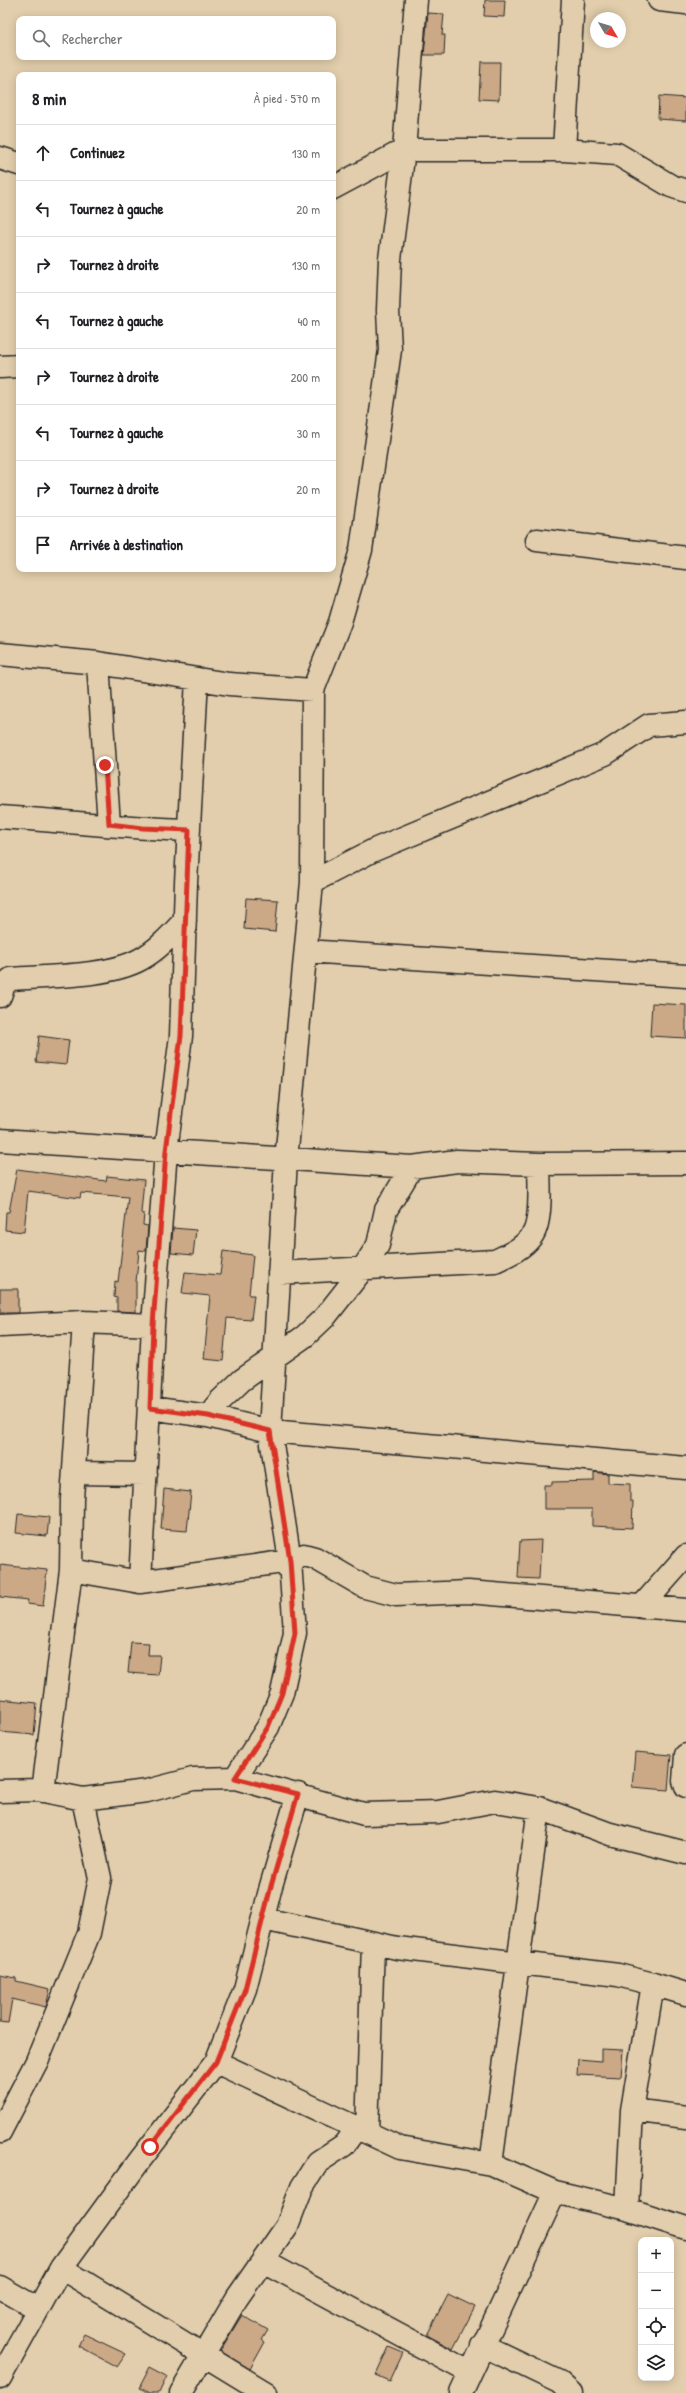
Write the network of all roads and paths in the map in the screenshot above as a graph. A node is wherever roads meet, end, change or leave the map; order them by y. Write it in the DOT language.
graph roads {
  1 [pos="416,0"];
  2 [pos="572,0"];
  3 [pos="658,0"];
  4 [pos="686,3"];
  5 [pos="404,150"];
  6 [pos="564,150"];
  7 [pos="0,158"];
  8 [pos="16,163"];
  9 [pos="336,186"];
  10 [pos="686,191"];
  11 [pos="16,366"];
  12 [pos="0,367"];
  13 [pos="538,540"];
  14 [pos="686,558"];
  15 [pos="0,654"];
  16 [pos="98,663"];
  17 [pos="197,679"];
  18 [pos="313,690"];
  19 [pos="686,722"];
  20 [pos="0,817"];
  21 [pos="109,824"];
  22 [pos="189,830"];
  23 [pos="312,882"];
  24 [pos="185,920"];
  25 [pos="306,951"];
  26 [pos="686,976"];
  27 [pos="0,996"];
  28 [pos="0,1140"];
  29 [pos="166,1151"];
  30 [pos="286,1160"];
  31 [pos="686,1163"];
  32 [pos="539,1164"];
  33 [pos="412,1167"];
  34 [pos="362,1270"];
  35 [pos="279,1273"];
  36 [pos="84,1322"];
  37 [pos="153,1325"];
  38 [pos="0,1326"];
  39 [pos="273,1358"];
  40 [pos="150,1408"];
  41 [pos="208,1416"];
  42 [pos="270,1431"];
  43 [pos="686,1468"];
  44 [pos="74,1473"];
  45 [pos="146,1474"];
  46 [pos="686,1556"];
  47 [pos="290,1561"];
  48 [pos="71,1570"];
  49 [pos="140,1582"];
  50 [pos="641,1607"];
  51 [pos="686,1610"];
  52 [pos="686,1756"];
  53 [pos="235,1778"];
  54 [pos="686,1786"];
  55 [pos="43,1791"];
  56 [pos="298,1794"];
  57 [pos="1,1795"];
  58 [pos="83,1799"];
  59 [pos="538,1808"];
  60 [pos="686,1853"];
  61 [pos="263,1919"];
  62 [pos="373,1943"];
  63 [pos="518,1963"];
  64 [pos="653,1984"];
  65 [pos="686,1994"];
  66 [pos="216,2062"];
  67 [pos="632,2110"];
  68 [pos="686,2117"];
  69 [pos="362,2130"];
  70 [pos="0,2132"];
  71 [pos="491,2164"];
  72 [pos="555,2192"];
  73 [pos="628,2209"];
  74 [pos="686,2228"];
  75 [pos="263,2261"];
  76 [pos="62,2268"];
  77 [pos="0,2287"];
  78 [pos="38,2309"];
  79 [pos="482,2345"];
  80 [pos="202,2354"];
  81 [pos="469,2372"];
  82 [pos="0,2378"];
  83 [pos="181,2393"];
  84 [pos="266,2393"];
  85 [pos="461,2393"];
  86 [pos="570,2393"];
  1 -- 5 [label="street"];
  2 -- 6 [label="street"];
  3 -- 4 [label="street"];
  5 -- 6 [label="street"];
  5 -- 9 [label="street"];
  5 -- 18 [label="street"];
  6 -- 10 [label="street"];
  7 -- 8 [label="street"];
  11 -- 12 [label="street"];
  13 -- 14 [label="street"];
  15 -- 16 [label="street"];
  16 -- 17 [label="street"];
  16 -- 21 [label="street"];
  17 -- 18 [label="street"];
  17 -- 22 [label="street"];
  18 -- 23 [label="street"];
  19 -- 23 [label="street"];
  20 -- 21 [label="street"];
  21 -- 22 [label="street"];
  22 -- 24 [label="street"];
  23 -- 25 [label="street"];
  24 -- 27 [label="street"];
  24 -- 29 [label="street"];
  25 -- 26 [label="street"];
  25 -- 30 [label="street"];
  28 -- 29 [label="street"];
  29 -- 30 [label="street"];
  29 -- 37 [label="street"];
  30 -- 33 [label="street"];
  30 -- 35 [label="street"];
  31 -- 32 [label="street"];
  32 -- 33 [label="street"];
  32 -- 34 [label="street"];
  33 -- 34 [label="street"];
  34 -- 35 [label="street"];
  34 -- 39 [label="street"];
  35 -- 39 [label="street"];
  36 -- 37 [label="street"];
  36 -- 38 [label="street"];
  36 -- 44 [label="street"];
  37 -- 40 [label="street"];
  39 -- 41 [label="street"];
  39 -- 42 [label="street"];
  40 -- 41 [label="street"];
  40 -- 45 [label="street"];
  41 -- 42 [label="street"];
  42 -- 43 [label="street"];
  42 -- 47 [label="street"];
  44 -- 45 [label="street"];
  44 -- 48 [label="street"];
  45 -- 49 [label="street"];
  46 -- 50 [label="street"];
  47 -- 49 [label="street"];
  47 -- 50 [label="street"];
  47 -- 53 [label="street"];
  48 -- 49 [label="street"];
  48 -- 55 [label="street"];
  50 -- 51 [label="street"];
  52 -- 54 [label="street"];
  53 -- 56 [label="street"];
  53 -- 58 [label="street"];
  55 -- 57 [label="street"];
  55 -- 58 [label="street"];
  56 -- 59 [label="street"];
  56 -- 61 [label="street"];
  58 -- 70 [label="street"];
  59 -- 60 [label="street"];
  59 -- 63 [label="street"];
  61 -- 62 [label="street"];
  61 -- 66 [label="street"];
  62 -- 63 [label="street"];
  62 -- 69 [label="street"];
  63 -- 64 [label="street"];
  63 -- 71 [label="street"];
  64 -- 65 [label="street"];
  64 -- 67 [label="street"];
  66 -- 69 [label="street"];
  66 -- 76 [label="street"];
  67 -- 68 [label="street"];
  67 -- 73 [label="street"];
  69 -- 71 [label="street"];
  69 -- 75 [label="street"];
  71 -- 72 [label="street"];
  72 -- 73 [label="street"];
  72 -- 79 [label="street"];
  73 -- 74 [label="street"];
  75 -- 80 [label="street"];
  75 -- 81 [label="street"];
  76 -- 78 [label="street"];
  76 -- 80 [label="street"];
  77 -- 78 [label="street"];
  78 -- 82 [label="street"];
  79 -- 81 [label="street"];
  79 -- 86 [label="street"];
  80 -- 83 [label="street"];
  80 -- 84 [label="street"];
  81 -- 85 [label="street"];
}
